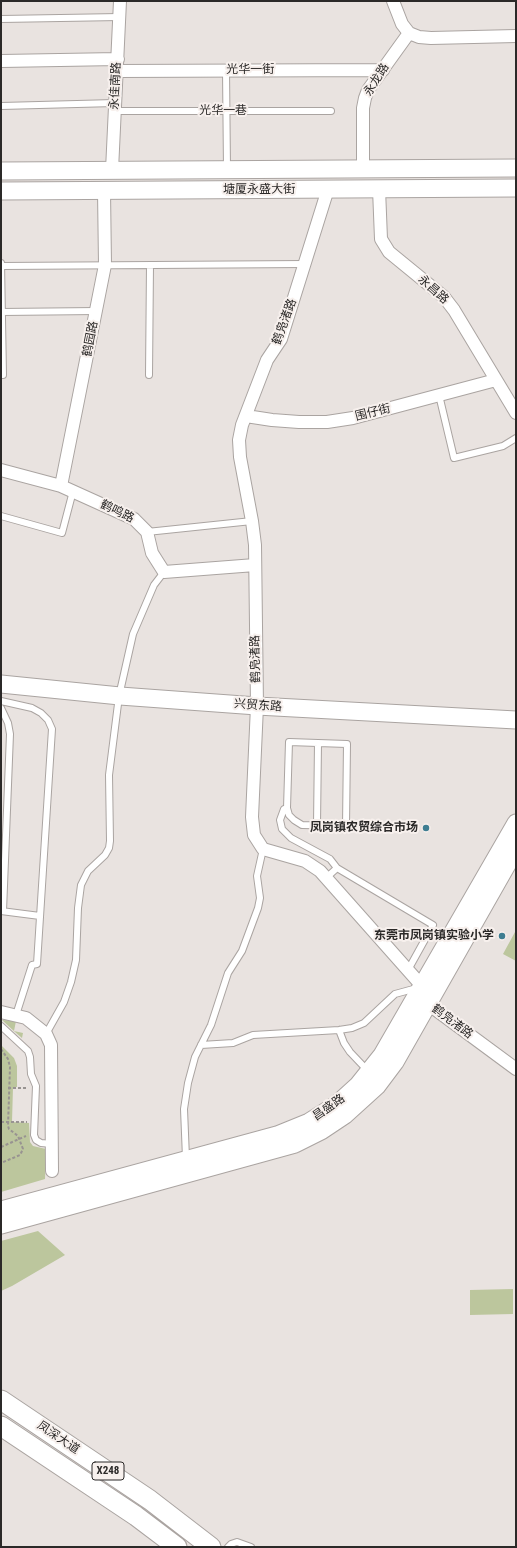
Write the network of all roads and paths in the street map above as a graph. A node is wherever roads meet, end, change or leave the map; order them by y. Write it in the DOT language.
graph roads {
  1 [pos="120,1"];
  2 [pos="393,1"];
  3 [pos="120,17"];
  4 [pos="1,19"];
  5 [pos="408,33"];
  6 [pos="516,36"];
  7 [pos="1,61"];
  8 [pos="117,65"];
  9 [pos="226,70"];
  10 [pos="383,70"];
  11 [pos="1,106"];
  12 [pos="115,107"];
  13 [pos="227,111"];
  14 [pos="330,111"];
  15 [pos="516,168"];
  16 [pos="227,169"];
  17 [pos="363,169"];
  18 [pos="112,170"];
  19 [pos="1,171"];
  20 [pos="516,188"];
  21 [pos="328,189"];
  22 [pos="379,189"];
  23 [pos="104,191"];
  24 [pos="1,192"];
  25 [pos="1,264"];
  26 [pos="304,264"];
  27 [pos="105,265"];
  28 [pos="150,265"];
  29 [pos="1,278"];
  30 [pos="97,311"];
  31 [pos="1,312"];
  32 [pos="1,375"];
  33 [pos="149,375"];
  34 [pos="496,380"];
  35 [pos="439,396"];
  36 [pos="516,413"];
  37 [pos="246,416"];
  38 [pos="516,438"];
  39 [pos="1,470"];
  40 [pos="62,486"];
  41 [pos="73,491"];
  42 [pos="1,516"];
  43 [pos="252,521"];
  44 [pos="147,532"];
  45 [pos="255,565"];
  46 [pos="164,572"];
  47 [pos="1,684"];
  48 [pos="118,696"];
  49 [pos="1,701"];
  50 [pos="257,706"];
  51 [pos="1,708"];
  52 [pos="516,720"];
  53 [pos="318,743"];
  54 [pos="287,808"];
  55 [pos="516,823"];
  56 [pos="317,825"];
  57 [pos="263,848"];
  58 [pos="516,849"];
  59 [pos="337,868"];
  60 [pos="326,878"];
  61 [pos="2,911"];
  62 [pos="40,916"];
  63 [pos="408,970"];
  64 [pos="422,986"];
  65 [pos="428,1004"];
  66 [pos="1,1012"];
  67 [pos="16,1016"];
  68 [pos="1,1026"];
  69 [pos="339,1030"];
  70 [pos="46,1034"];
  71 [pos="202,1045"];
  72 [pos="1,1049"];
  73 [pos="516,1069"];
  74 [pos="370,1073"];
  75 [pos="8,1088"];
  76 [pos="29,1090"];
  77 [pos="28,1115"];
  78 [pos="1,1122"];
  79 [pos="8,1122"];
  80 [pos="28,1122"];
  81 [pos="28,1128"];
  82 [pos="28,1134"];
  83 [pos="20,1139"];
  84 [pos="52,1144"];
  85 [pos="1,1147"];
  86 [pos="186,1160"];
  87 [pos="1,1163"];
  88 [pos="52,1171"];
  89 [pos="1,1210"];
  90 [pos="1,1224"];
  91 [pos="1,1400"];
  92 [pos="2,1431"];
  93 [pos="177,1547"];
  94 [pos="211,1547"];
  95 [pos="228,1547"];
  96 [pos="251,1547"];
  1 -- 3 [label="street, 永佳南路"];
  2 -- 5 [label="street"];
  3 -- 4 [label="lane"];
  3 -- 8 [label="street, 永佳南路"];
  5 -- 6 [label="street"];
  5 -- 10 [label="street, 永龙路"];
  7 -- 8 [label="street, 光华一街"];
  8 -- 9 [label="street, 光华一街"];
  8 -- 12 [label="street, 永佳南路"];
  9 -- 10 [label="street, 光华一街"];
  9 -- 13 [label="lane"];
  10 -- 17 [label="street, 永龙路"];
  11 -- 12 [label="lane, 光华一巷"];
  12 -- 13 [label="lane, 光华一巷"];
  12 -- 18 [label="street, 永佳南路"];
  13 -- 14 [label="lane, 光华一巷"];
  13 -- 16 [label="lane"];
  15 -- 17 [label="street, 塘厦永盛大街"];
  16 -- 17 [label="street, 塘厦永盛大街"];
  16 -- 18 [label="street, 塘厦永盛大街"];
  18 -- 19 [label="street, 塘厦永盛大街"];
  20 -- 22 [label="street, 塘厦永盛大街"];
  21 -- 22 [label="street, 塘厦永盛大街"];
  21 -- 23 [label="street, 塘厦永盛大街"];
  21 -- 26 [label="street, 鹤凫渚路"];
  22 -- 34 [label="street, 永昌路"];
  23 -- 24 [label="street, 塘厦永盛大街"];
  23 -- 27 [label="street, 鹤园路"];
  25 -- 27 [label="lane"];
  25 -- 29 [label="lane"];
  26 -- 28 [label="lane"];
  26 -- 37 [label="street, 鹤凫渚路"];
  27 -- 28 [label="lane"];
  27 -- 30 [label="street, 鹤园路"];
  28 -- 33 [label="lane"];
  29 -- 31 [label="lane"];
  30 -- 31 [label="lane"];
  30 -- 40 [label="street, 鹤园路"];
  31 -- 32 [label="lane"];
  34 -- 35 [label="street, 围仔街"];
  34 -- 36 [label="street, 永昌路"];
  35 -- 37 [label="street, 围仔街"];
  35 -- 38 [label="lane"];
  37 -- 43 [label="street, 鹤凫渚路"];
  39 -- 40 [label="street, 鹤鸣路"];
  40 -- 41 [label="street, 鹤鸣路"];
  41 -- 42 [label="lane"];
  41 -- 44 [label="street, 鹤鸣路"];
  43 -- 44 [label="lane"];
  43 -- 45 [label="street, 鹤凫渚路"];
  44 -- 46 [label="street, 鹤鸣路"];
  45 -- 46 [label="street"];
  45 -- 50 [label="street, 鹤凫渚路"];
  46 -- 48 [label="lane"];
  47 -- 48 [label="street, 兴贸东路"];
  48 -- 50 [label="street, 兴贸东路"];
  48 -- 70 [label="lane"];
  49 -- 62 [label="lane"];
  50 -- 52 [label="street, 兴贸东路"];
  50 -- 57 [label="street, 鹤凫渚路"];
  51 -- 61 [label="lane"];
  53 -- 54 [label="lane"];
  53 -- 56 [label="lane"];
  53 -- 56 [label="lane"];
  54 -- 56 [label="lane"];
  54 -- 59 [label="lane"];
  55 -- 64 [label="street, 昌盛路"];
  57 -- 60 [label="street, 鹤凫渚路"];
  57 -- 71 [label="lane"];
  58 -- 65 [label="street, 昌盛路"];
  59 -- 60 [label="lane"];
  59 -- 63 [label="lane"];
  60 -- 63 [label="street, 鹤凫渚路"];
  61 -- 62 [label="lane"];
  62 -- 67 [label="lane"];
  63 -- 64 [label="street, 鹤凫渚路"];
  64 -- 65 [label="street, 鹤凫渚路"];
  64 -- 69 [label="lane"];
  64 -- 74 [label="street, 昌盛路"];
  65 -- 73 [label="street, 鹤凫渚路"];
  65 -- 90 [label="street, 昌盛路"];
  66 -- 67 [label="street"];
  67 -- 70 [label="street"];
  68 -- 84 [label="lane"];
  69 -- 71 [label="lane"];
  69 -- 74 [label="lane"];
  70 -- 84 [label="street"];
  71 -- 86 [label="lane"];
  72 -- 75 [label="path"];
  74 -- 86 [label="street, 昌盛路"];
  75 -- 76 [label="path"];
  75 -- 79 [label="path"];
  77 -- 80 [label="path"];
  78 -- 79 [label="path"];
  79 -- 80 [label="path"];
  79 -- 83 [label="path"];
  80 -- 81 [label="path"];
  82 -- 83 [label="path"];
  83 -- 85 [label="path"];
  83 -- 87 [label="path"];
  84 -- 88 [label="street"];
  86 -- 89 [label="street, 昌盛路"];
  91 -- 94 [label="main road, 凤深大道 / X248"];
  92 -- 93 [label="main road, 凤深大道 / X248"];
  95 -- 96 [label="lane"];
}
